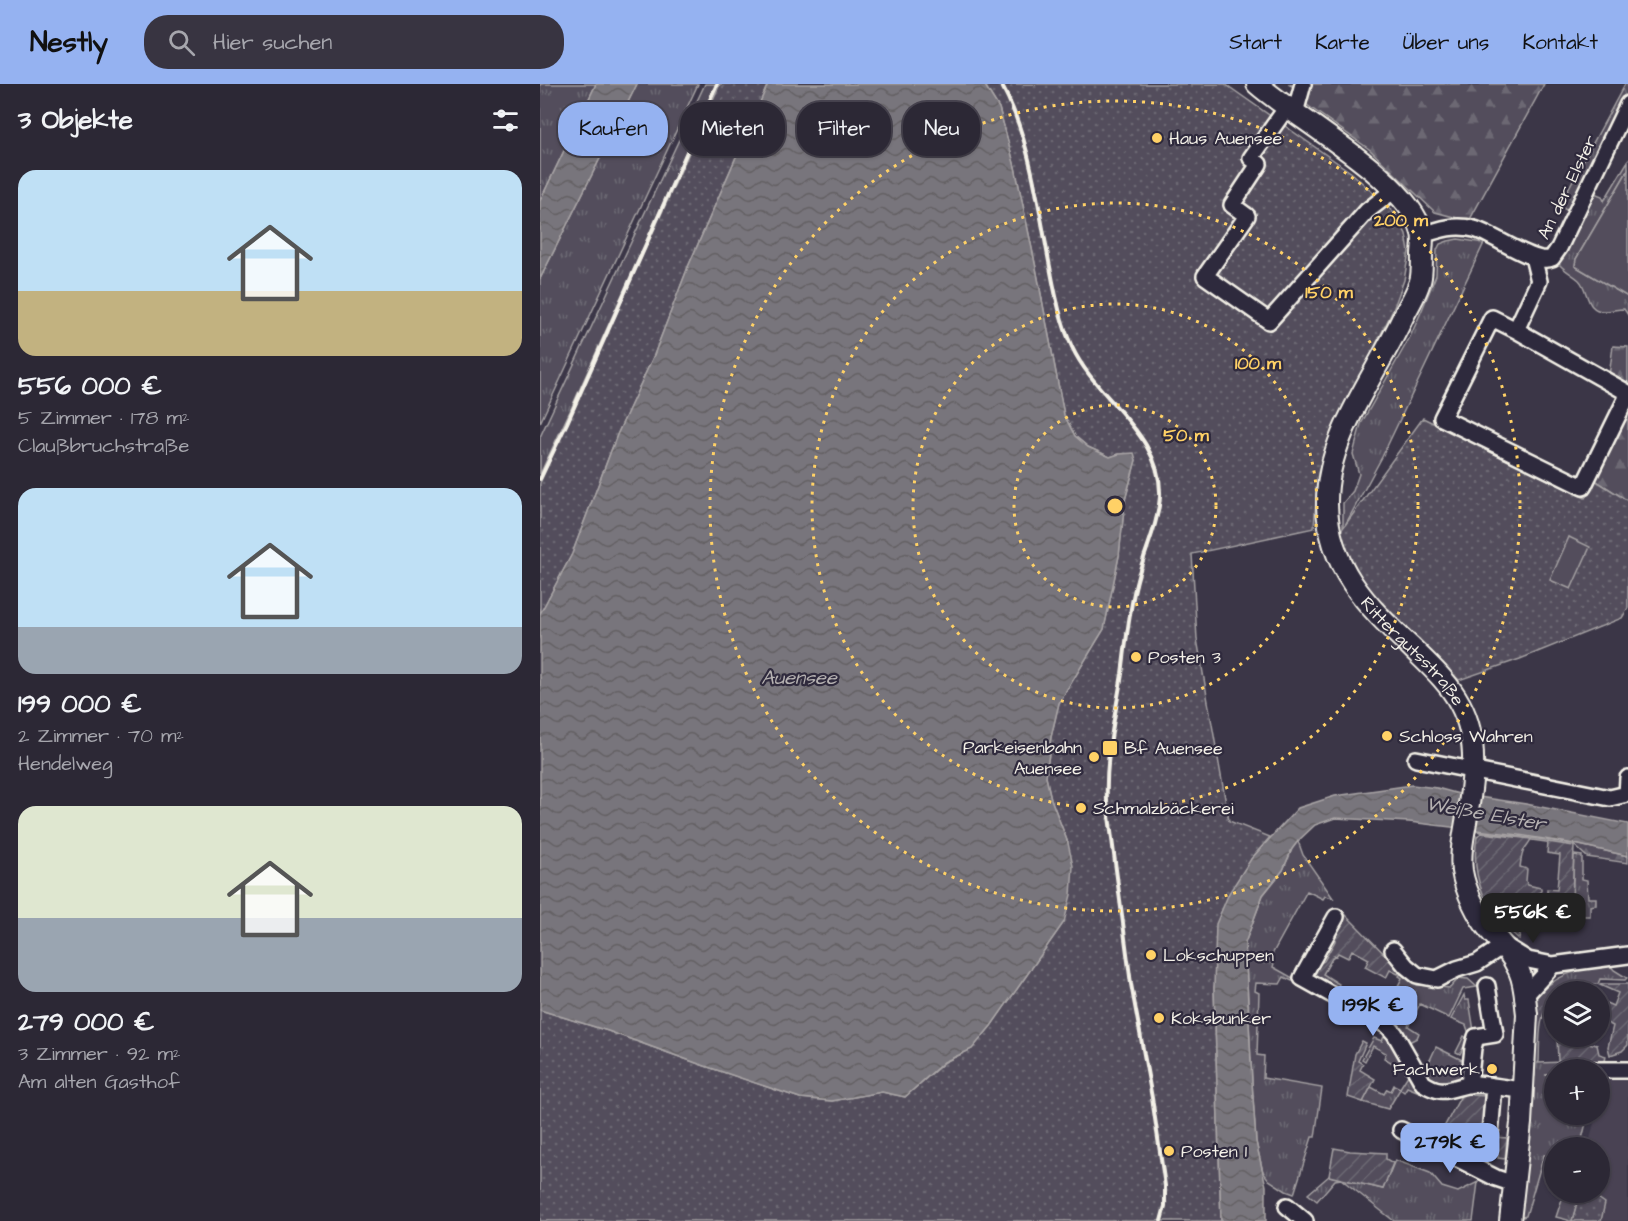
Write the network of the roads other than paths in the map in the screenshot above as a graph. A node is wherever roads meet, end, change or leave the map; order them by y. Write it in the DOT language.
graph roads {
  1 [pos="1257,84"];
  2 [pos="1303,84"];
  3 [pos="1628,104"];
  4 [pos="1291,110"];
  5 [pos="1395,190"];
  6 [pos="1423,235"];
  7 [pos="1533,256"];
  8 [pos="1516,330"];
  9 [pos="1628,394"];
  10 [pos="1416,759"];
  11 [pos="1473,770"];
  12 [pos="1628,778"];
  13 [pos="1336,917"];
  14 [pos="1504,945"];
  15 [pos="1393,950"];
  16 [pos="1628,955"];
  17 [pos="1553,965"];
  18 [pos="1487,986"];
  19 [pos="1525,996"];
  20 [pos="1610,1070"];
  21 [pos="1628,1070"];
  22 [pos="1469,1085"];
  23 [pos="1494,1087"];
  24 [pos="1523,1090"];
  25 [pos="1401,1130"];
  26 [pos="1490,1134"];
  27 [pos="1514,1184"];
  28 [pos="1287,1206"];
  29 [pos="1305,1221"];
  30 [pos="1510,1221"];
  1 -- 4 [label="main road"];
  2 -- 4 [label="street"];
  3 -- 7 [label="street, An der Elster"];
  4 -- 5 [label="main road"];
  4 -- 5 [label="street"];
  5 -- 6 [label="main road"];
  6 -- 7 [label="street, An der Elster"];
  6 -- 11 [label="main road, Rittergutsstraße"];
  7 -- 8 [label="street"];
  8 -- 9 [label="street"];
  8 -- 9 [label="street"];
  10 -- 11 [label="street"];
  11 -- 12 [label="street"];
  11 -- 14 [label="main road, Rittergutsstraße"];
  13 -- 22 [label="street"];
  14 -- 15 [label="street"];
  14 -- 17 [label="street"];
  14 -- 19 [label="main road, Rittergutsstraße"];
  16 -- 17 [label="street"];
  17 -- 19 [label="street"];
  18 -- 22 [label="street"];
  19 -- 24 [label="main road, Rittergutsstraße"];
  20 -- 21 [label="street"];
  22 -- 23 [label="street"];
  23 -- 24 [label="street"];
  23 -- 26 [label="street"];
  24 -- 27 [label="main road, Rittergutsstraße"];
  25 -- 27 [label="street"];
  27 -- 30 [label="main road, Rittergutsstraße"];
  28 -- 29 [label="street"];
}
